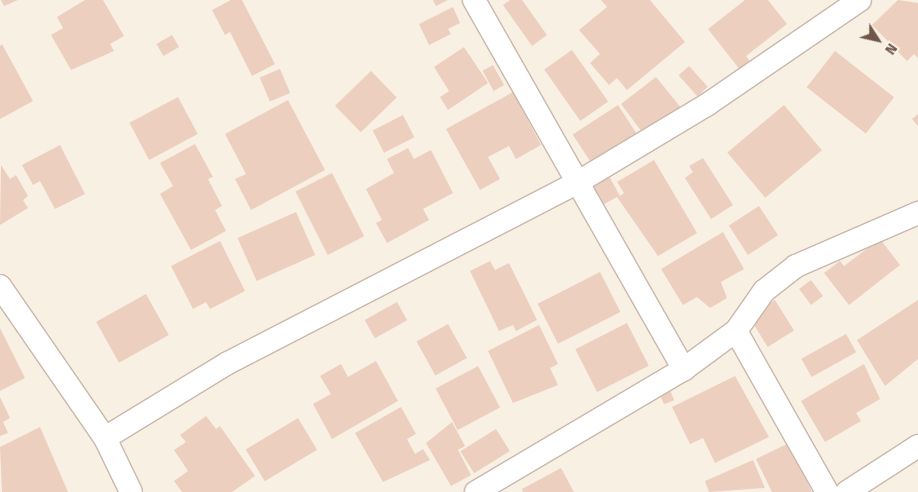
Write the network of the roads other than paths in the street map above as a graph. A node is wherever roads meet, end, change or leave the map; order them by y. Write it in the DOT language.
graph roads {
  1 [pos="474,0"];
  2 [pos="860,0"];
  3 [pos="580,181"];
  4 [pos="918,213"];
  5 [pos="0,286"];
  6 [pos="736,331"];
  7 [pos="684,369"];
  8 [pos="105,438"];
  9 [pos="918,446"];
  10 [pos="131,492"];
  11 [pos="476,492"];
  12 [pos="827,492"];
  13 [pos="847,492"];
  1 -- 3 [label="street"];
  2 -- 3 [label="street"];
  3 -- 7 [label="street"];
  3 -- 8 [label="street"];
  4 -- 6 [label="street"];
  5 -- 8 [label="street"];
  6 -- 7 [label="street"];
  6 -- 12 [label="street"];
  7 -- 11 [label="street"];
  8 -- 10 [label="street"];
  9 -- 13 [label="street"];
}
